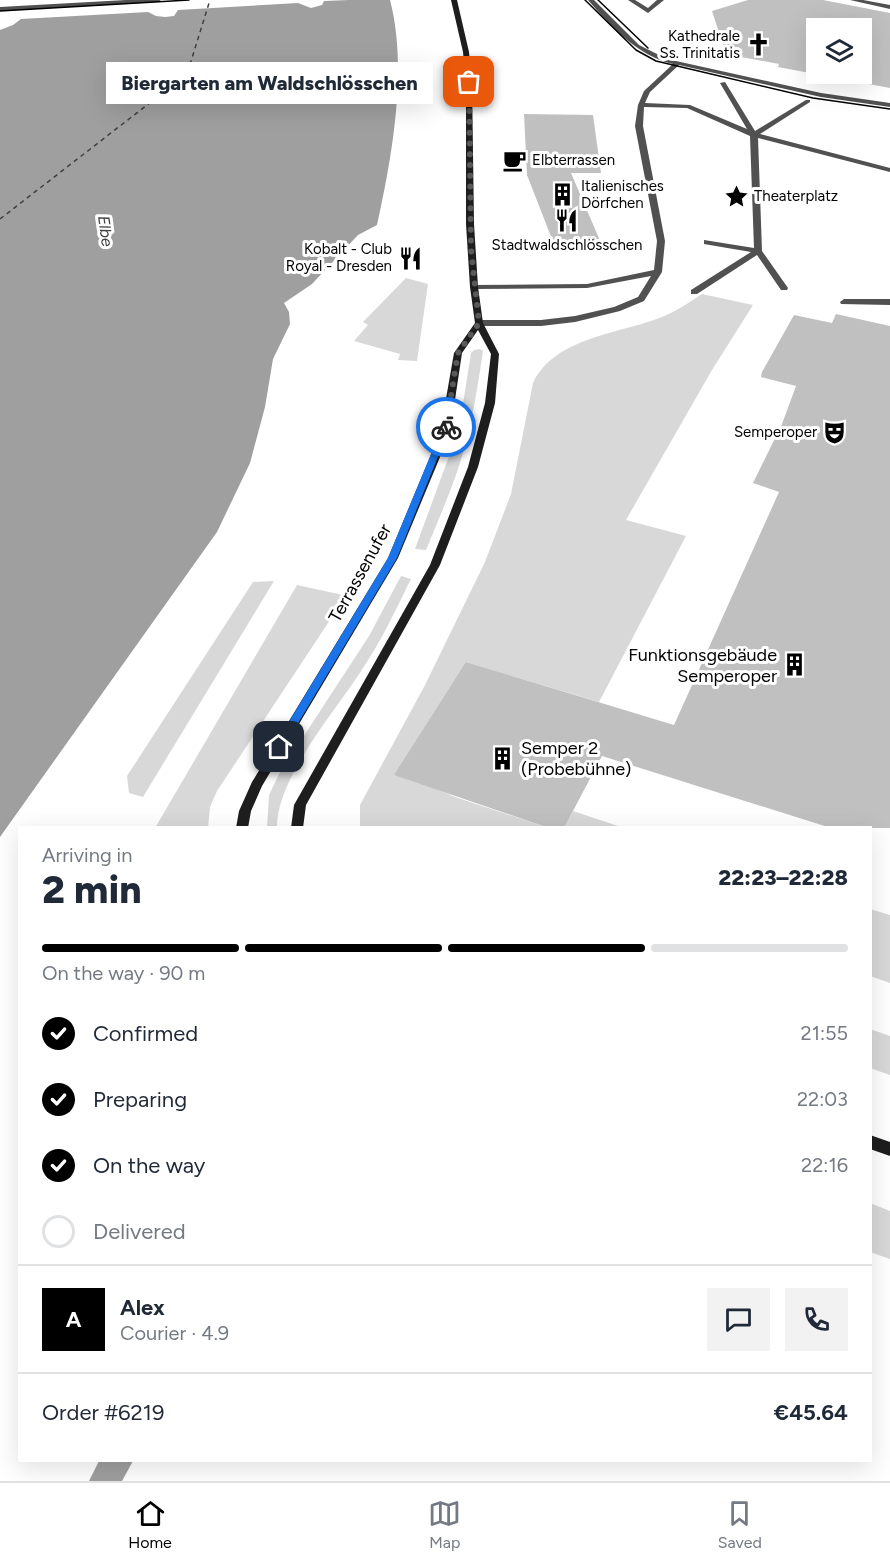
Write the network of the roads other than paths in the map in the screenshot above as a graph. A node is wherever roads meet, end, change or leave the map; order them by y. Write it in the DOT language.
graph roads {
  1 [pos="158,0"];
  2 [pos="454,0"];
  3 [pos="591,0"];
  4 [pos="631,0"];
  5 [pos="661,0"];
  6 [pos="853,0"];
  7 [pos="890,8"];
  8 [pos="0,9"];
  9 [pos="677,63"];
  10 [pos="723,83"];
  11 [pos="808,101"];
  12 [pos="641,105"];
  13 [pos="890,105"];
  14 [pos="754,135"];
  15 [pos="890,170"];
  16 [pos="707,242"];
  17 [pos="758,251"];
  18 [pos="658,272"];
  19 [pos="474,287"];
  20 [pos="784,288"];
  21 [pos="694,292"];
  22 [pos="843,302"];
  23 [pos="890,302"];
  24 [pos="479,323"];
  25 [pos="242,826"];
  26 [pos="297,826"];
  27 [pos="872,1143"];
  28 [pos="890,1149"];
  1 -- 8 [label="street"];
  2 -- 19 [label="main road"];
  3 -- 9 [label="street"];
  4 -- 5 [label="street"];
  6 -- 7 [label="street"];
  9 -- 12 [label="street"];
  9 -- 13 [label="street"];
  10 -- 14 [label="street"];
  11 -- 14 [label="street"];
  12 -- 14 [label="street"];
  12 -- 18 [label="street"];
  14 -- 15 [label="street"];
  14 -- 17 [label="street"];
  16 -- 17 [label="street"];
  17 -- 20 [label="street"];
  17 -- 21 [label="street"];
  18 -- 19 [label="street"];
  18 -- 24 [label="street"];
  19 -- 24 [label="main road"];
  22 -- 23 [label="street"];
  24 -- 25 [label="main road, Terrassenufer"];
  24 -- 26 [label="main road"];
  27 -- 28 [label="main road"];
}
